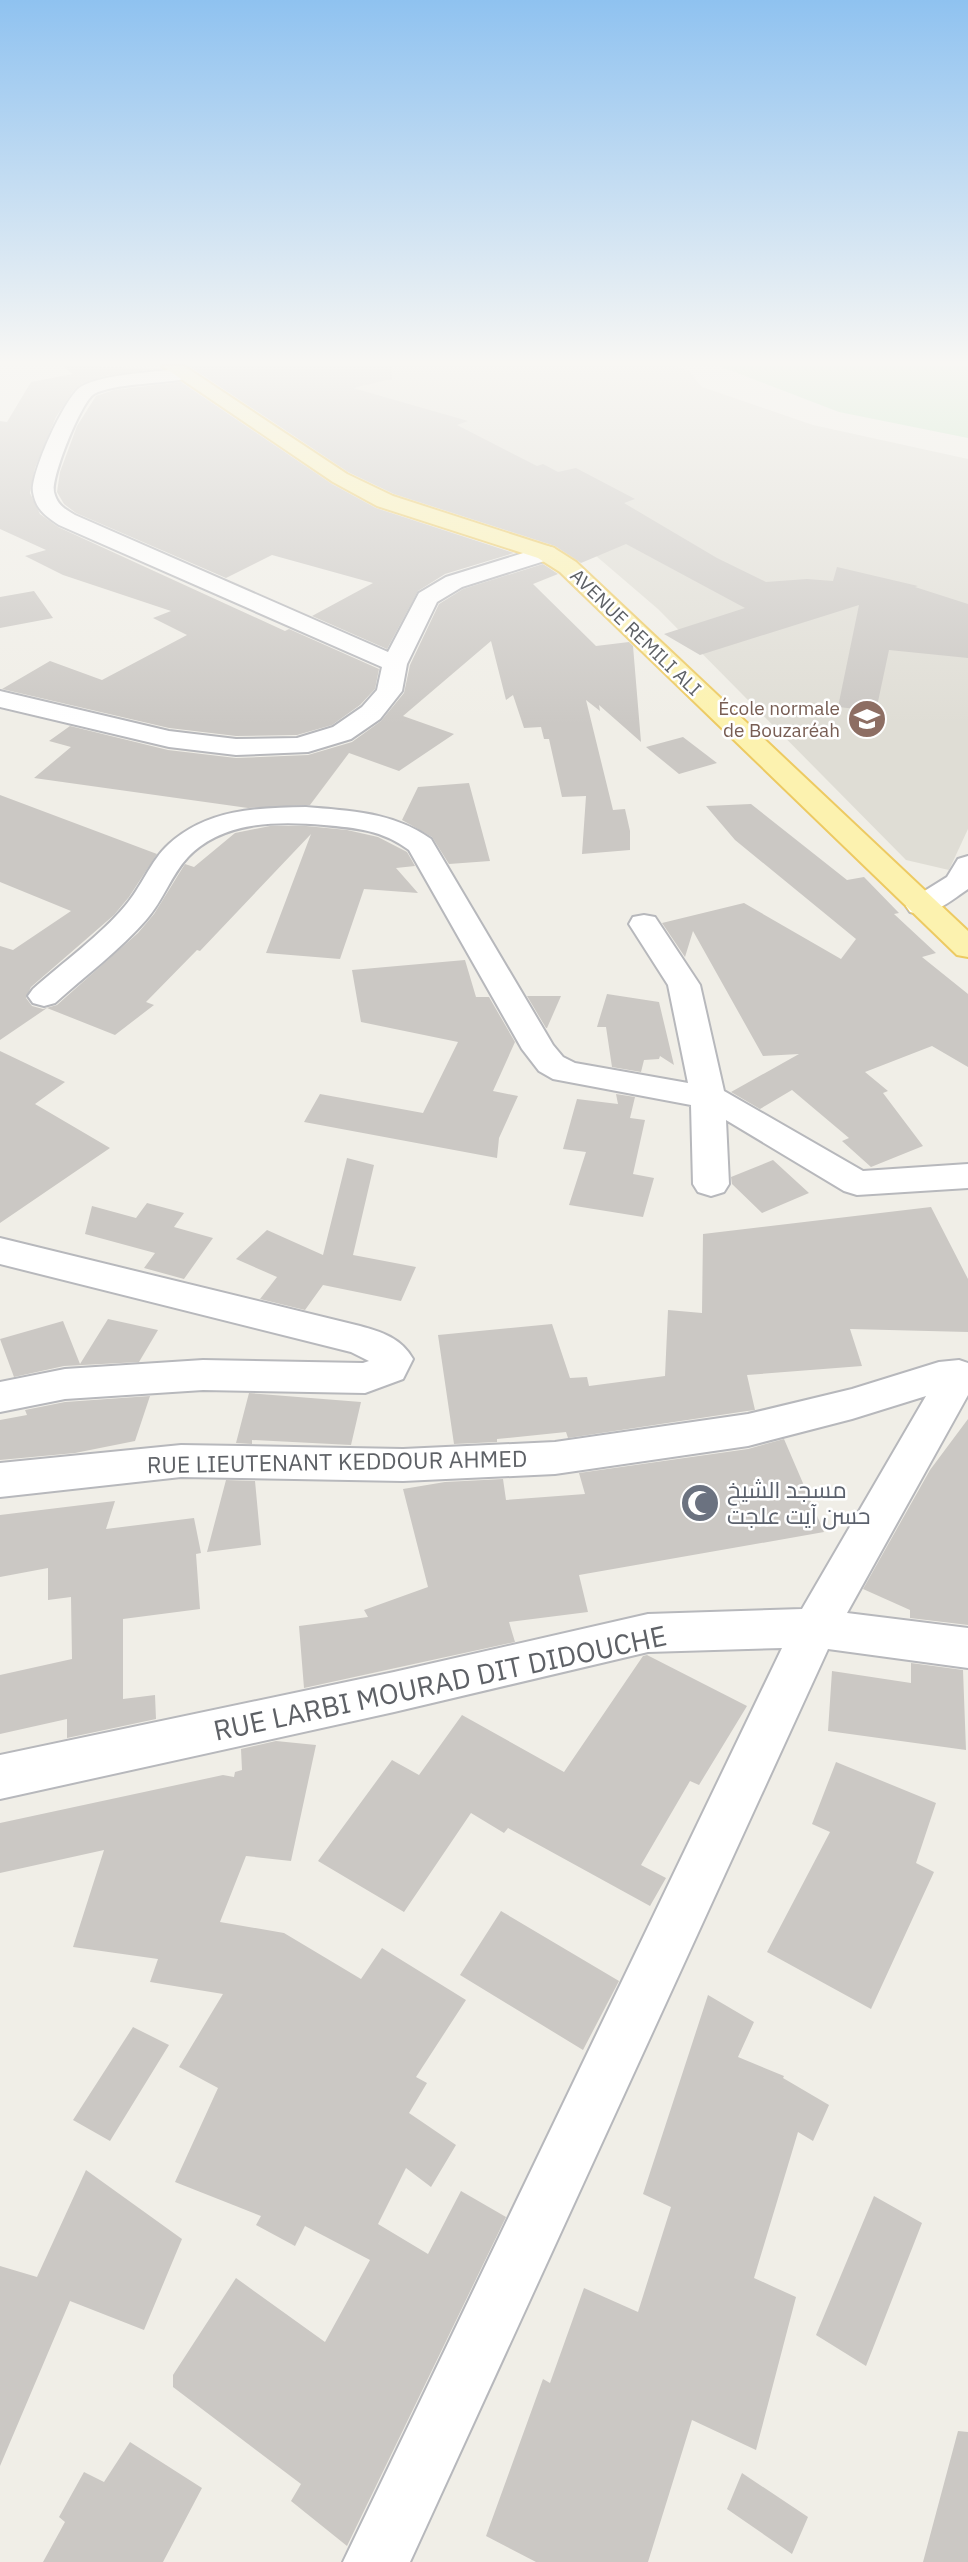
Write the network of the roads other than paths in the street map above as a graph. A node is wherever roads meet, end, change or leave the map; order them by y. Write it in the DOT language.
graph roads {
  1 [pos="44,486"];
  2 [pos="355,486"];
  3 [pos="547,553"];
  4 [pos="395,664"];
  5 [pos="0,699"];
  6 [pos="968,865"];
  7 [pos="921,905"];
  8 [pos="644,924"];
  9 [pos="968,948"];
  10 [pos="44,996"];
  11 [pos="708,1097"];
  12 [pos="968,1176"];
  13 [pos="711,1184"];
  14 [pos="0,1237"];
  15 [pos="0,1251"];
  16 [pos="44,1261"];
  17 [pos="0,1397"];
  18 [pos="0,1480"];
  19 [pos="815,1628"];
  20 [pos="968,1648"];
  21 [pos="0,1777"];
  22 [pos="376,2562"];
  1 -- 4 [label="street"];
  2 -- 3 [label="main road, AVENUE REMILI ALI"];
  3 -- 4 [label="street"];
  3 -- 7 [label="main road, AVENUE REMILI ALI"];
  4 -- 5 [label="street"];
  6 -- 7 [label="street"];
  7 -- 9 [label="main road, AVENUE REMILI ALI"];
  8 -- 11 [label="street"];
  10 -- 11 [label="street"];
  11 -- 12 [label="street"];
  11 -- 13 [label="street"];
  14 -- 16 [label="street"];
  15 -- 16 [label="street"];
  16 -- 17 [label="street"];
  18 -- 19 [label="street, RUE LIEUTENANT KEDDOUR AHMED"];
  19 -- 20 [label="street, RUE LARBI MOURAD DIT DIDOUCHE"];
  19 -- 21 [label="street, RUE LARBI MOURAD DIT DIDOUCHE"];
  19 -- 22 [label="street"];
}
